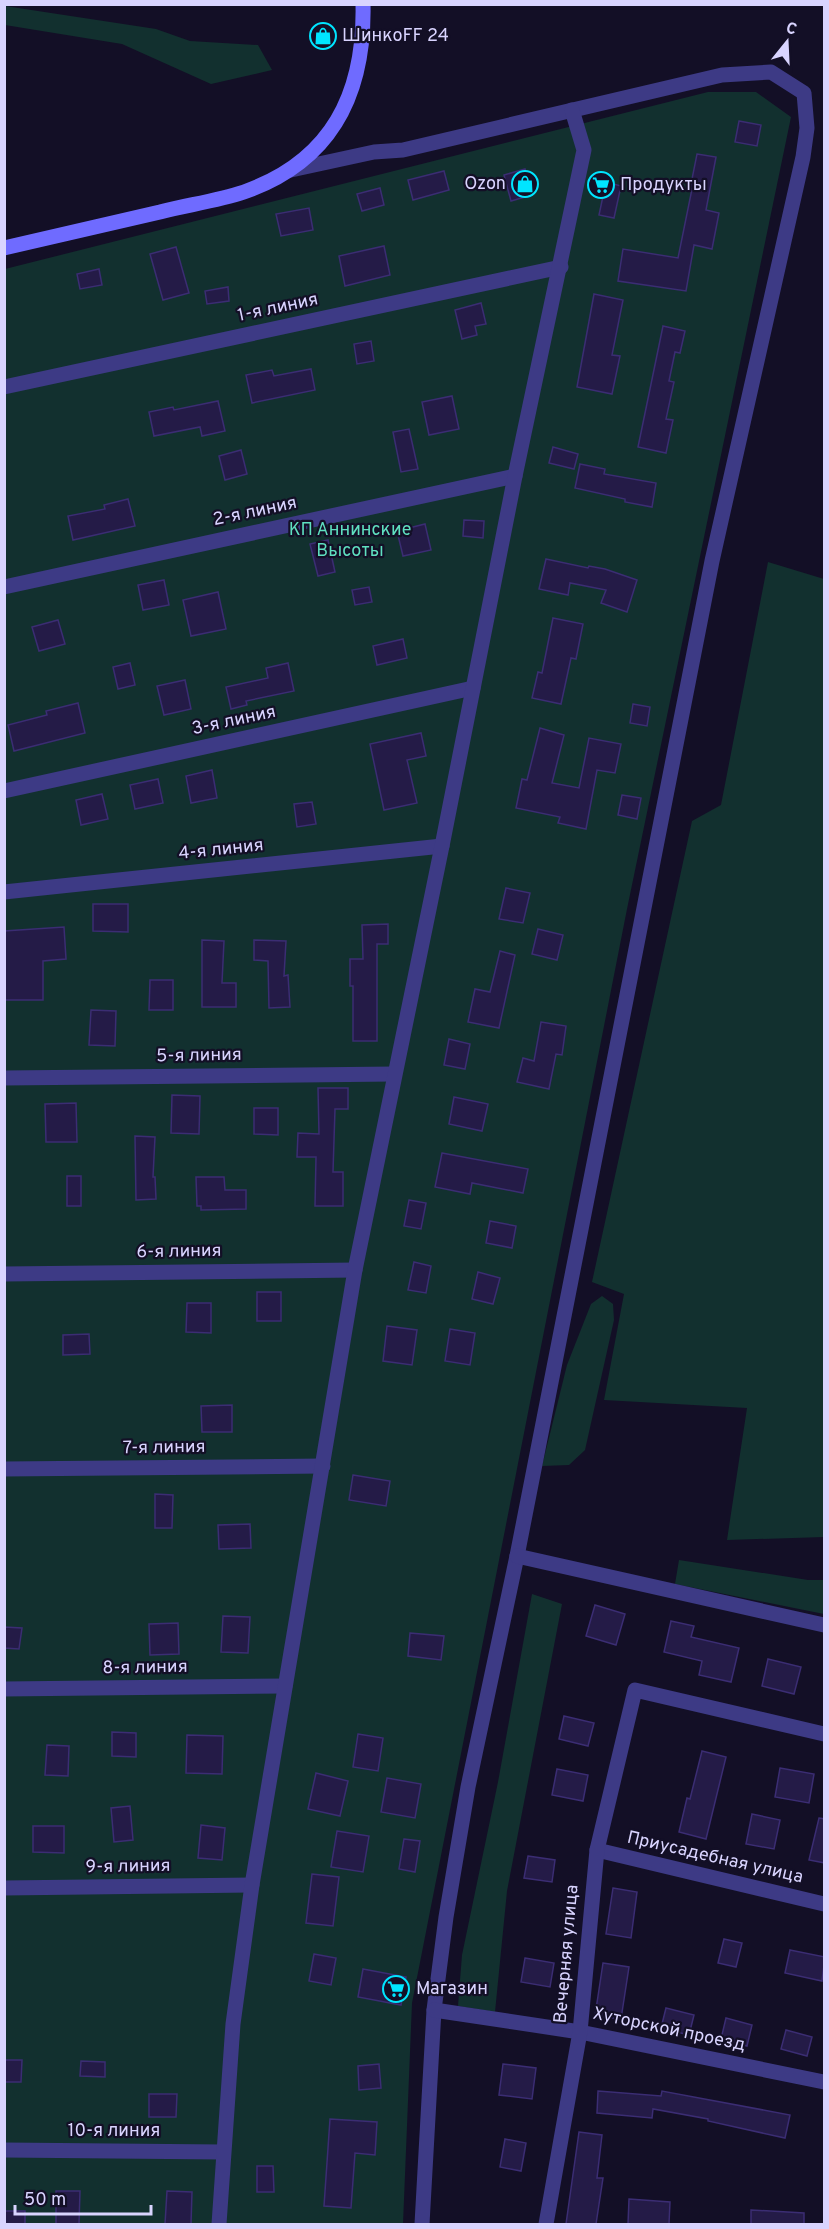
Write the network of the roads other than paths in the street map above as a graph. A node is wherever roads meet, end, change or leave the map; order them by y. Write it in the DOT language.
graph roads {
  1 [pos="363,4"];
  2 [pos="572,110"];
  3 [pos="291,170"];
  4 [pos="4,248"];
  5 [pos="561,267"];
  6 [pos="4,387"];
  7 [pos="514,476"];
  8 [pos="4,587"];
  9 [pos="473,688"];
  10 [pos="4,791"];
  11 [pos="442,846"];
  12 [pos="4,892"];
  13 [pos="394,1074"];
  14 [pos="4,1078"];
  15 [pos="355,1270"];
  16 [pos="4,1274"];
  17 [pos="323,1466"];
  18 [pos="4,1469"];
  19 [pos="517,1556"];
  20 [pos="825,1625"];
  21 [pos="285,1686"];
  22 [pos="4,1689"];
  23 [pos="825,1734"];
  24 [pos="597,1850"];
  25 [pos="252,1885"];
  26 [pos="4,1888"];
  27 [pos="825,1904"];
  28 [pos="435,2010"];
  29 [pos="580,2032"];
  30 [pos="825,2082"];
  31 [pos="4,2150"];
  32 [pos="223,2152"];
  33 [pos="219,2224"];
  34 [pos="422,2224"];
  35 [pos="546,2224"];
  1 -- 3 [label="main road"];
  2 -- 3 [label="street"];
  2 -- 5 [label="street"];
  2 -- 19 [label="street"];
  3 -- 4 [label="main road"];
  5 -- 6 [label="street, 1-я линия"];
  5 -- 7 [label="street"];
  7 -- 8 [label="street, 2-я линия"];
  7 -- 9 [label="street"];
  9 -- 10 [label="street, 3-я линия"];
  9 -- 11 [label="street"];
  11 -- 12 [label="street, 4-я линия"];
  11 -- 13 [label="street"];
  13 -- 14 [label="street, 5-я линия"];
  13 -- 15 [label="street"];
  15 -- 16 [label="street, 6-я линия"];
  15 -- 17 [label="street"];
  17 -- 18 [label="street, 7-я линия"];
  17 -- 21 [label="street"];
  19 -- 20 [label="street"];
  19 -- 28 [label="street"];
  21 -- 22 [label="street, 8-я линия"];
  21 -- 25 [label="street"];
  23 -- 24 [label="street, Вечерняя улица"];
  24 -- 27 [label="street, Приусадебная улица"];
  24 -- 29 [label="street, Вечерняя улица"];
  25 -- 26 [label="street, 9-я линия"];
  25 -- 32 [label="street"];
  28 -- 29 [label="street, Хуторской проезд"];
  28 -- 34 [label="street"];
  29 -- 30 [label="street, Хуторской проезд"];
  29 -- 35 [label="street, Вечерняя улица"];
  31 -- 32 [label="street, 10-я линия"];
  32 -- 33 [label="street"];
}
